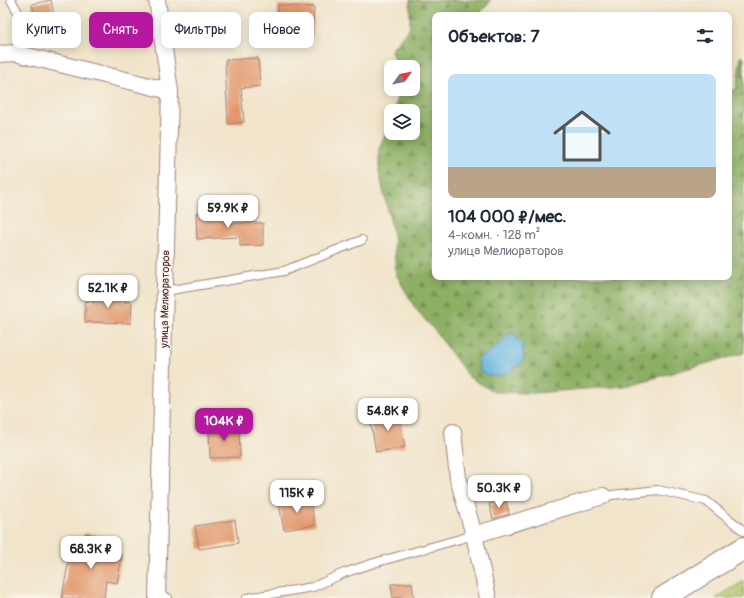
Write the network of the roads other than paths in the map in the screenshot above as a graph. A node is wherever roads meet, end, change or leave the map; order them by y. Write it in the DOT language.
graph roads {
  1 [pos="11,0"];
  2 [pos="157,0"];
  3 [pos="7,53"];
  4 [pos="170,91"];
  5 [pos="362,240"];
  6 [pos="165,291"];
  7 [pos="453,432"];
  8 [pos="603,496"];
  9 [pos="744,531"];
  10 [pos="474,534"];
  11 [pos="744,548"];
  12 [pos="161,597"];
  13 [pos="247,598"];
  14 [pos="488,598"];
  15 [pos="663,598"];
  1 -- 3 [label="lane"];
  2 -- 4 [label="street, улица Мелиораторов"];
  3 -- 4 [label="street"];
  4 -- 6 [label="street, улица Мелиораторов"];
  5 -- 6 [label="lane"];
  6 -- 12 [label="street, улица Мелиораторов"];
  7 -- 10 [label="street"];
  8 -- 9 [label="lane"];
  8 -- 10 [label="street"];
  10 -- 13 [label="lane"];
  10 -- 14 [label="street"];
  11 -- 15 [label="main road"];
}
